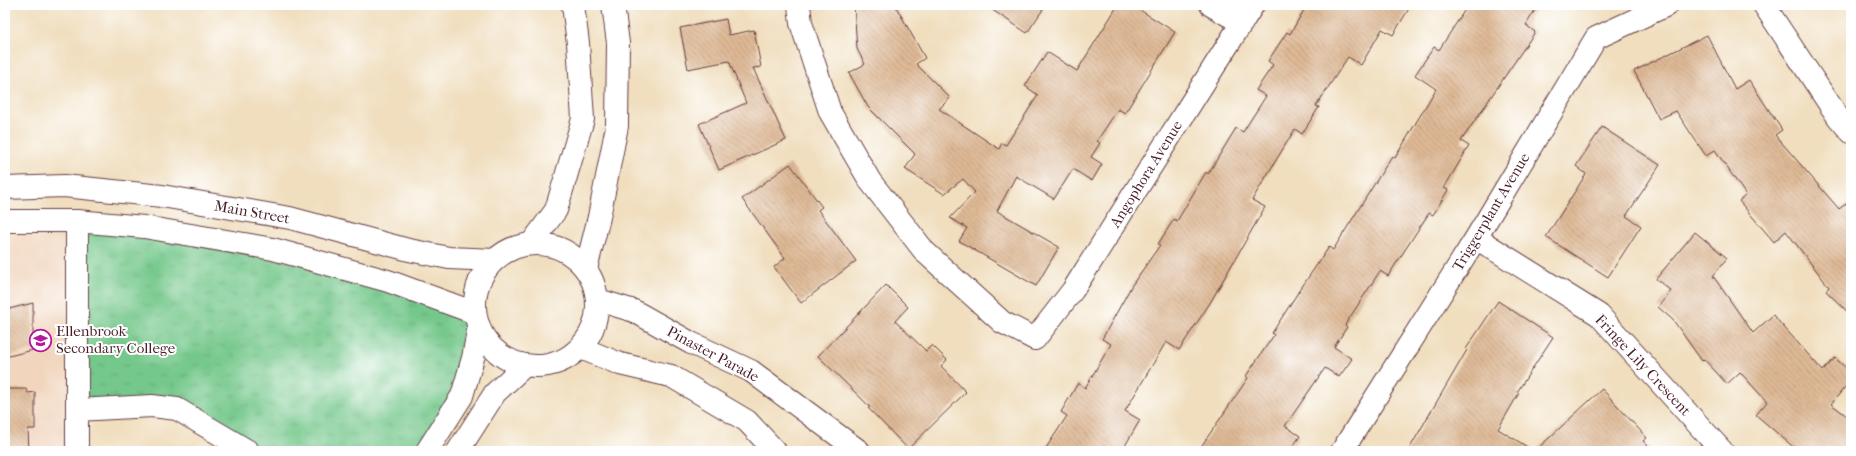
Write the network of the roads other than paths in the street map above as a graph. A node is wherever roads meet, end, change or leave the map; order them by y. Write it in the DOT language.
graph roads {
  1 [pos="574,5"];
  2 [pos="613,5"];
  3 [pos="798,5"];
  4 [pos="1211,5"];
  5 [pos="1253,5"];
  6 [pos="1667,5"];
  7 [pos="1764,5"];
  8 [pos="1242,23"];
  9 [pos="1851,132"];
  10 [pos="5,188"];
  11 [pos="5,221"];
  12 [pos="77,221"];
  13 [pos="1476,238"];
  14 [pos="531,244"];
  15 [pos="495,260"];
  16 [pos="586,269"];
  17 [pos="598,300"];
  18 [pos="477,320"];
  19 [pos="581,348"];
  20 [pos="524,366"];
  21 [pos="77,410"];
  22 [pos="77,451"];
  23 [pos="248,451"];
  24 [pos="427,451"];
  25 [pos="458,451"];
  26 [pos="775,451"];
  27 [pos="859,451"];
  28 [pos="1342,451"];
  29 [pos="1722,451"];
  1 -- 14 [label="street"];
  2 -- 16 [label="street"];
  3 -- 8 [label="street, Angophora Avenue"];
  4 -- 8 [label="street"];
  5 -- 8 [label="street, Angophora Avenue"];
  6 -- 13 [label="street, Triggerplant Avenue"];
  7 -- 9 [label="street"];
  10 -- 15 [label="street, Main Street"];
  11 -- 12 [label="street"];
  12 -- 18 [label="street"];
  12 -- 21 [label="street"];
  13 -- 28 [label="street, Triggerplant Avenue"];
  13 -- 29 [label="street, Fringe Lily Crescent"];
  14 -- 15 [label="street"];
  14 -- 16 [label="street"];
  15 -- 18 [label="street"];
  16 -- 17 [label="street"];
  17 -- 19 [label="street"];
  17 -- 27 [label="street, Pinaster Parade"];
  18 -- 20 [label="street"];
  18 -- 24 [label="street"];
  19 -- 20 [label="street"];
  19 -- 26 [label="street"];
  20 -- 25 [label="street"];
  21 -- 22 [label="street"];
  21 -- 23 [label="street"];
}
